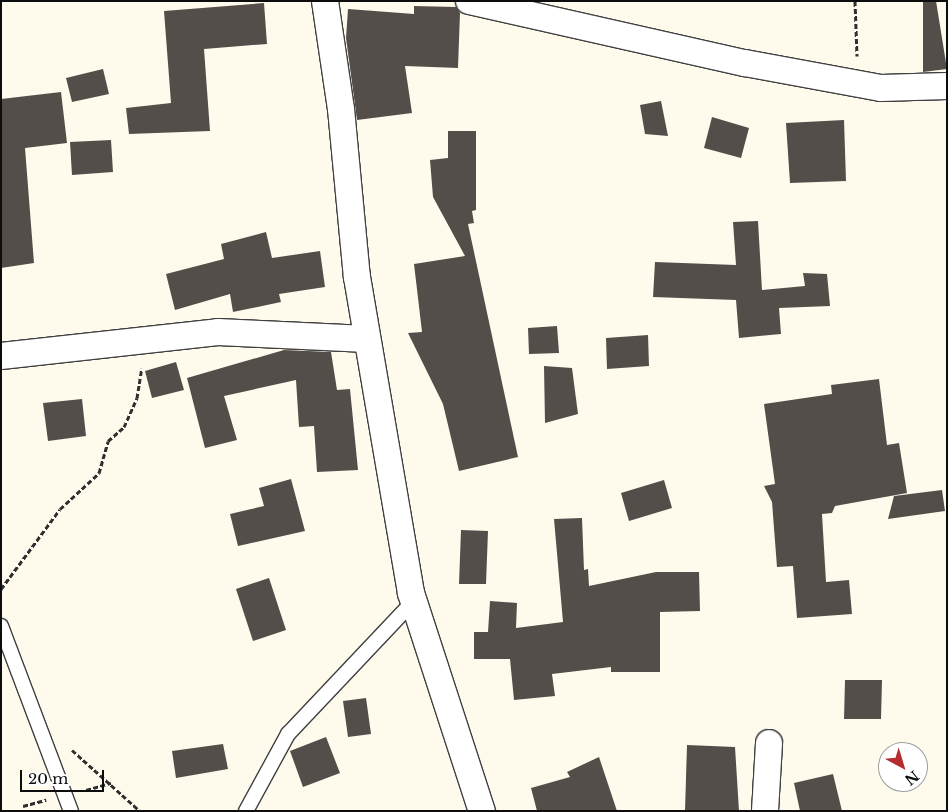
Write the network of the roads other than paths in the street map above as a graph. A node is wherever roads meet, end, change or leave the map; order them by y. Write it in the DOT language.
graph roads {
  1 [pos="324,1"];
  2 [pos="470,1"];
  3 [pos="947,86"];
  4 [pos="367,339"];
  5 [pos="1,356"];
  6 [pos="413,602"];
  7 [pos="1,626"];
  8 [pos="769,743"];
  9 [pos="71,811"];
  10 [pos="246,811"];
  11 [pos="482,811"];
  12 [pos="765,811"];
  1 -- 4 [label="street"];
  2 -- 3 [label="street"];
  4 -- 5 [label="street"];
  4 -- 6 [label="street"];
  6 -- 10 [label="lane"];
  6 -- 11 [label="street"];
  7 -- 9 [label="lane"];
  8 -- 12 [label="street"];
}
